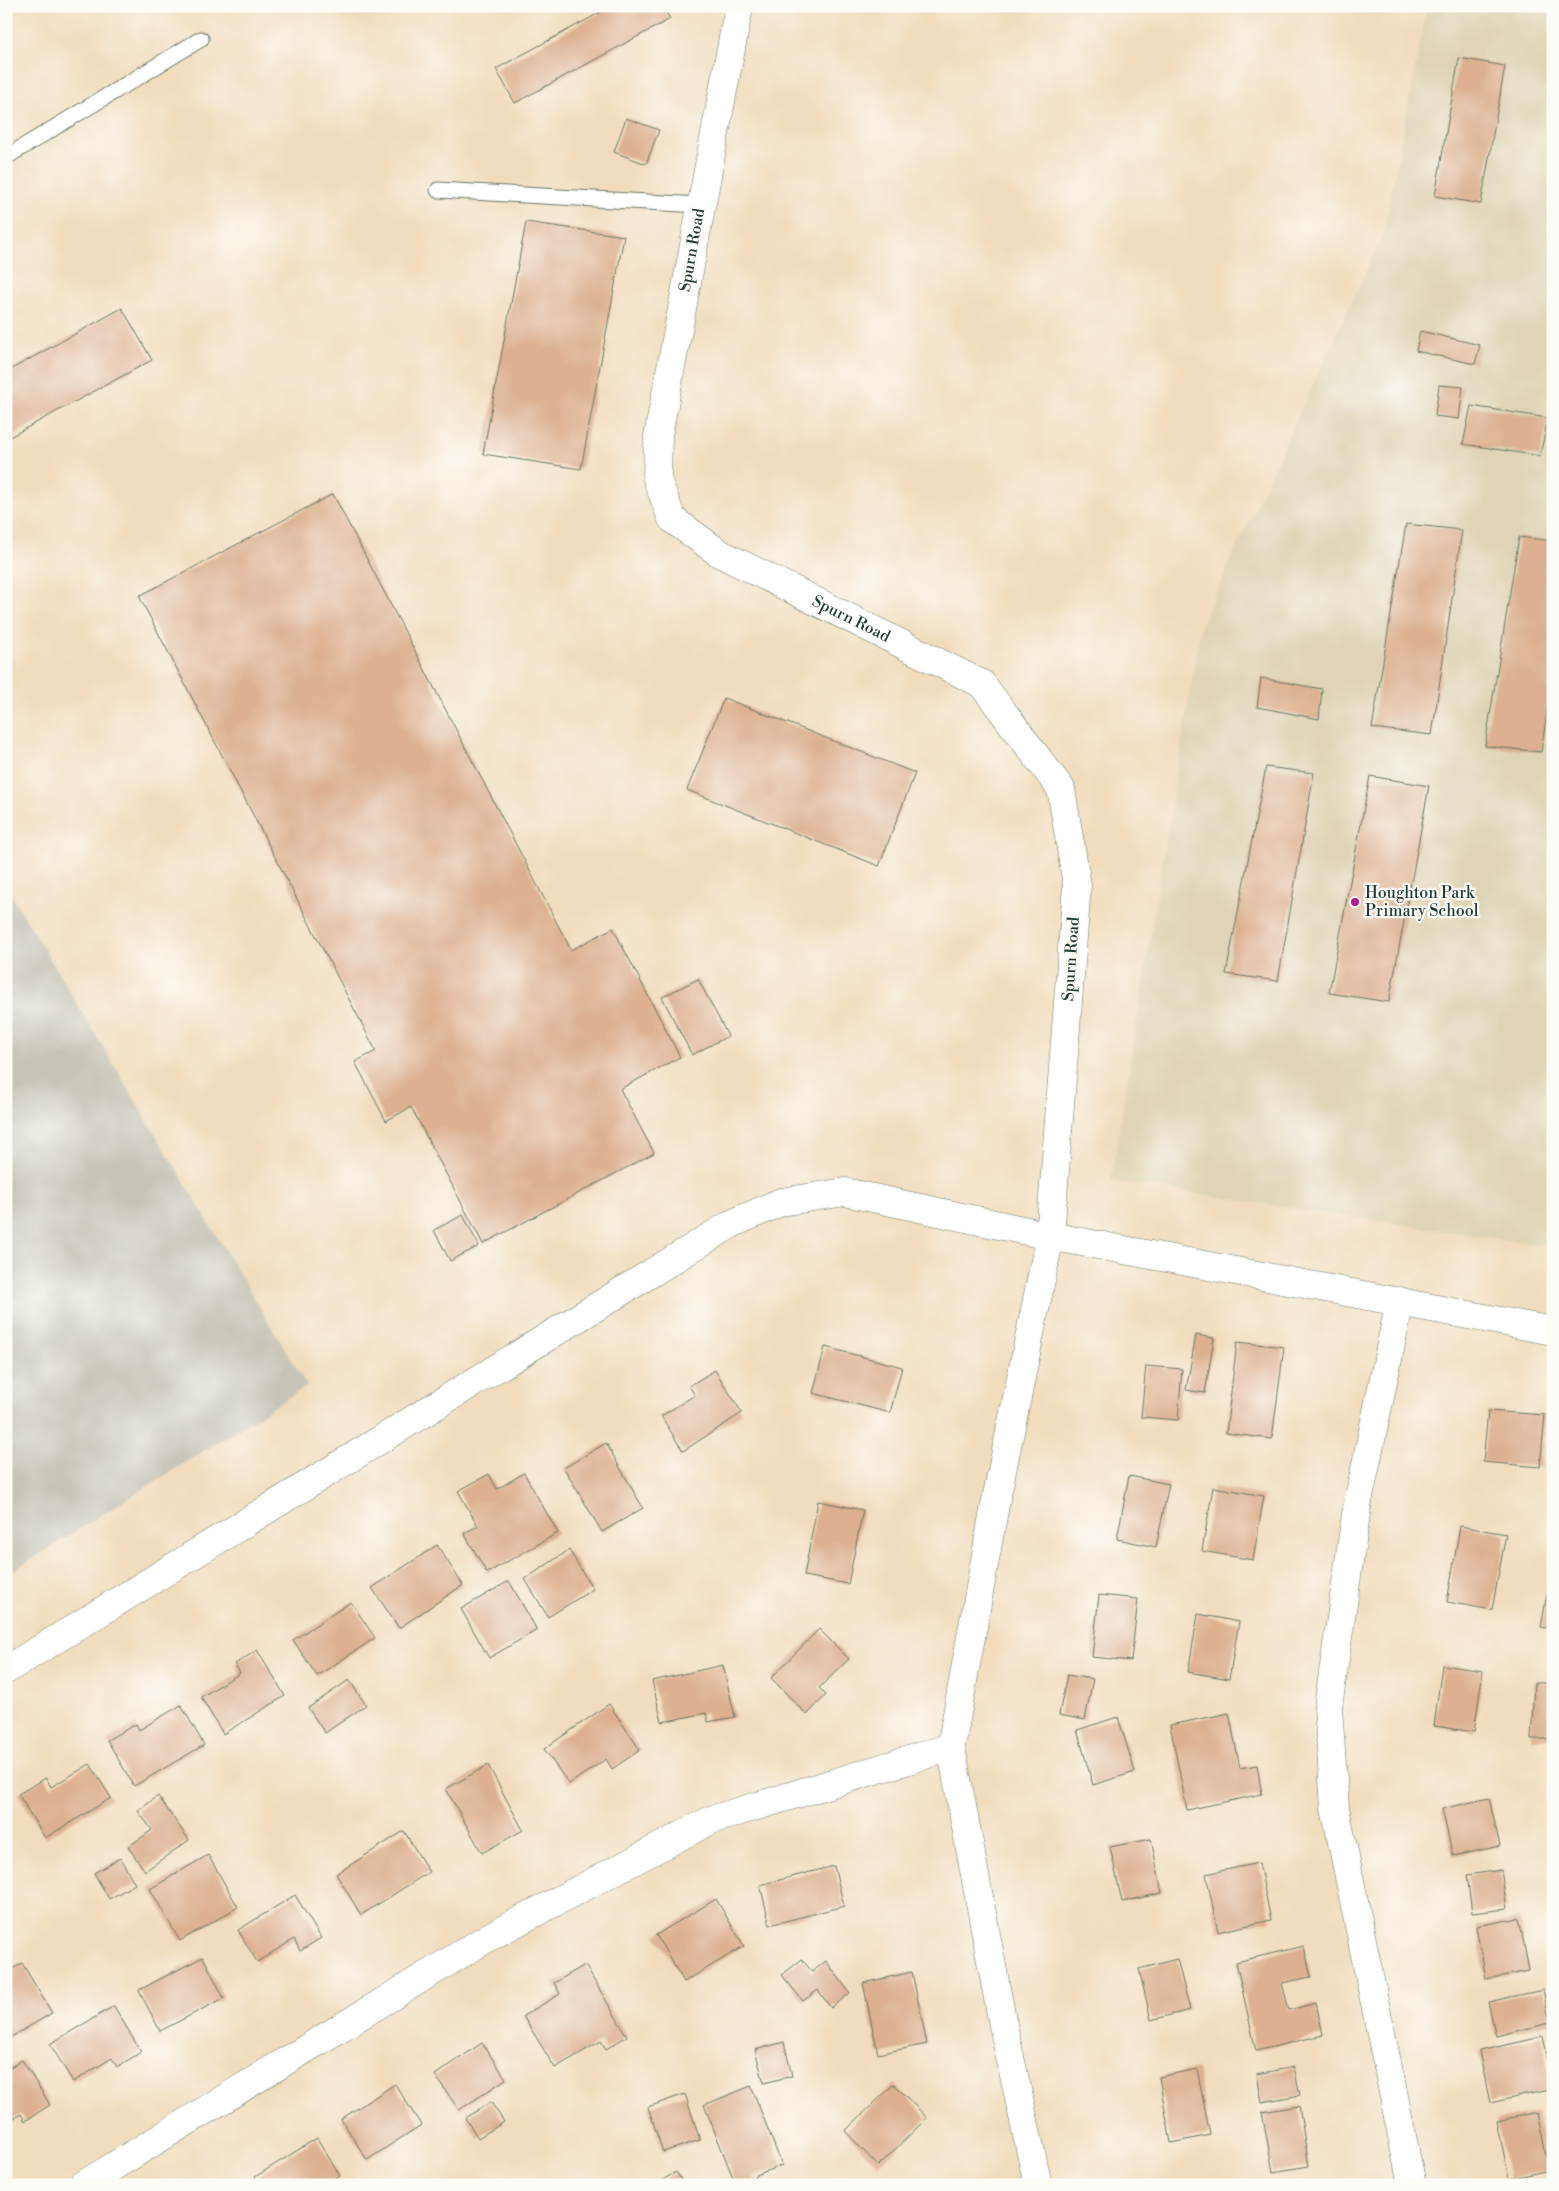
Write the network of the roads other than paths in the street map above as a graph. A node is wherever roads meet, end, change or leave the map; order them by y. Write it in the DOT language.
graph roads {
  1 [pos="738,6"];
  2 [pos="201,39"];
  3 [pos="6,157"];
  4 [pos="438,190"];
  5 [pos="700,205"];
  6 [pos="1050,1236"];
  7 [pos="1400,1301"];
  8 [pos="1553,1331"];
  9 [pos="6,1670"];
  10 [pos="951,1747"];
  11 [pos="83,2185"];
  12 [pos="1038,2185"];
  13 [pos="1412,2185"];
  1 -- 5 [label="street, Spurn Road"];
  2 -- 3 [label="lane"];
  4 -- 5 [label="lane"];
  5 -- 6 [label="street, Spurn Road"];
  6 -- 7 [label="street"];
  6 -- 9 [label="street"];
  6 -- 10 [label="street, Spurn Road"];
  7 -- 8 [label="street"];
  7 -- 13 [label="street"];
  10 -- 11 [label="street"];
  10 -- 12 [label="street"];
}
